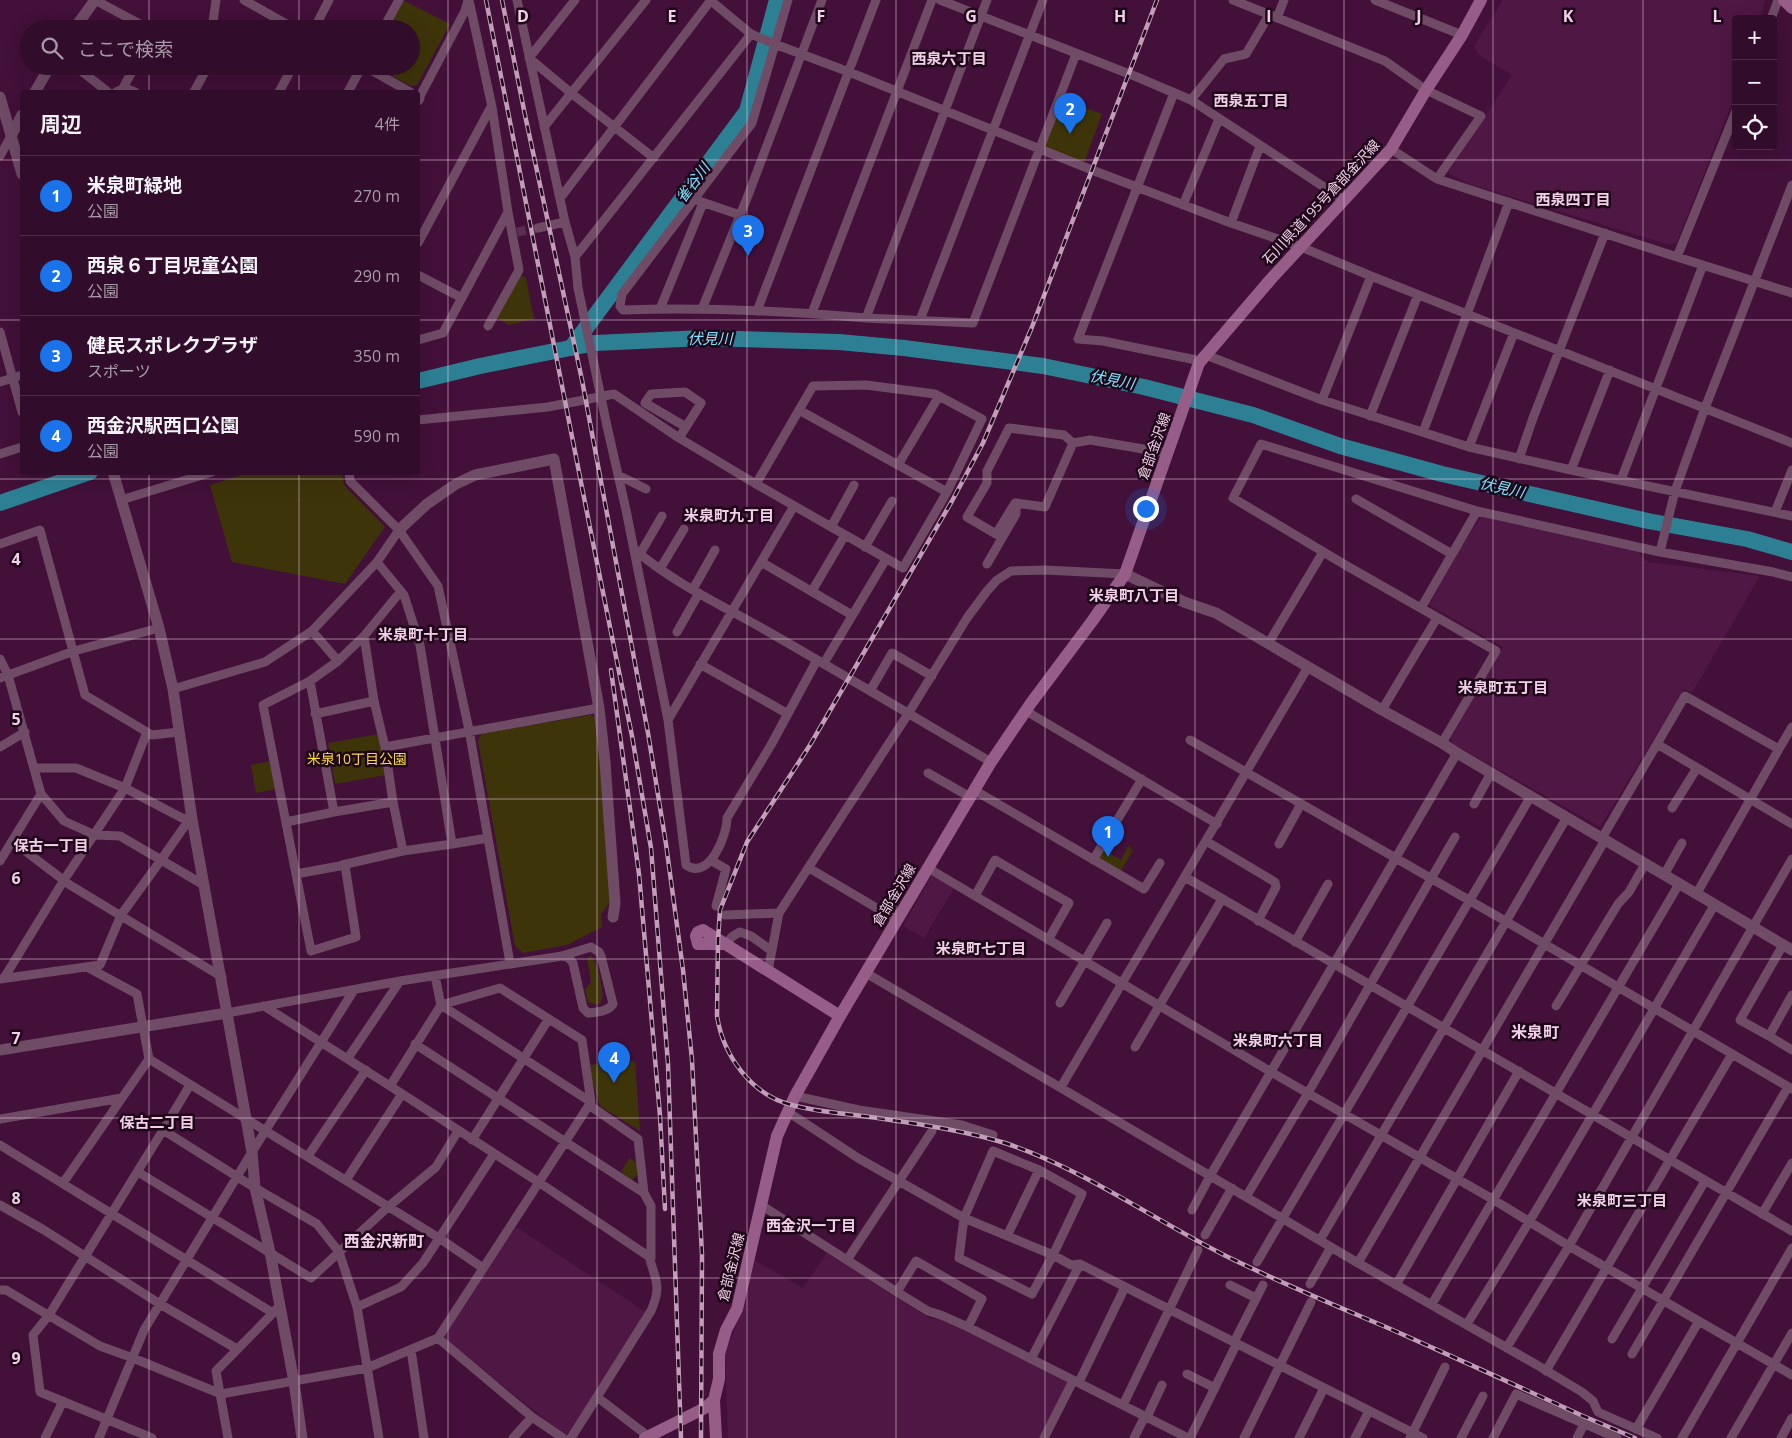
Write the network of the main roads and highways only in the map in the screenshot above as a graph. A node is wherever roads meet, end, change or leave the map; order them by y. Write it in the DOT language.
graph roads {
  1 [pos="1481,0"];
  2 [pos="1784,0"];
  3 [pos="1792,8"];
  4 [pos="1202,359"];
  5 [pos="725,944"];
  6 [pos="840,1016"];
  7 [pos="714,1400"];
  8 [pos="647,1437"];
  9 [pos="716,1438"];
  1 -- 4 [label="main road, 石川県道195号倉部金沢線"];
  2 -- 3 [label="main road"];
  4 -- 6 [label="main road, 倉部金沢線"];
  5 -- 6 [label="main road"];
  6 -- 7 [label="main road, 倉部金沢線"];
  7 -- 8 [label="main road"];
  7 -- 9 [label="main road, 倉部金沢線"];
}
